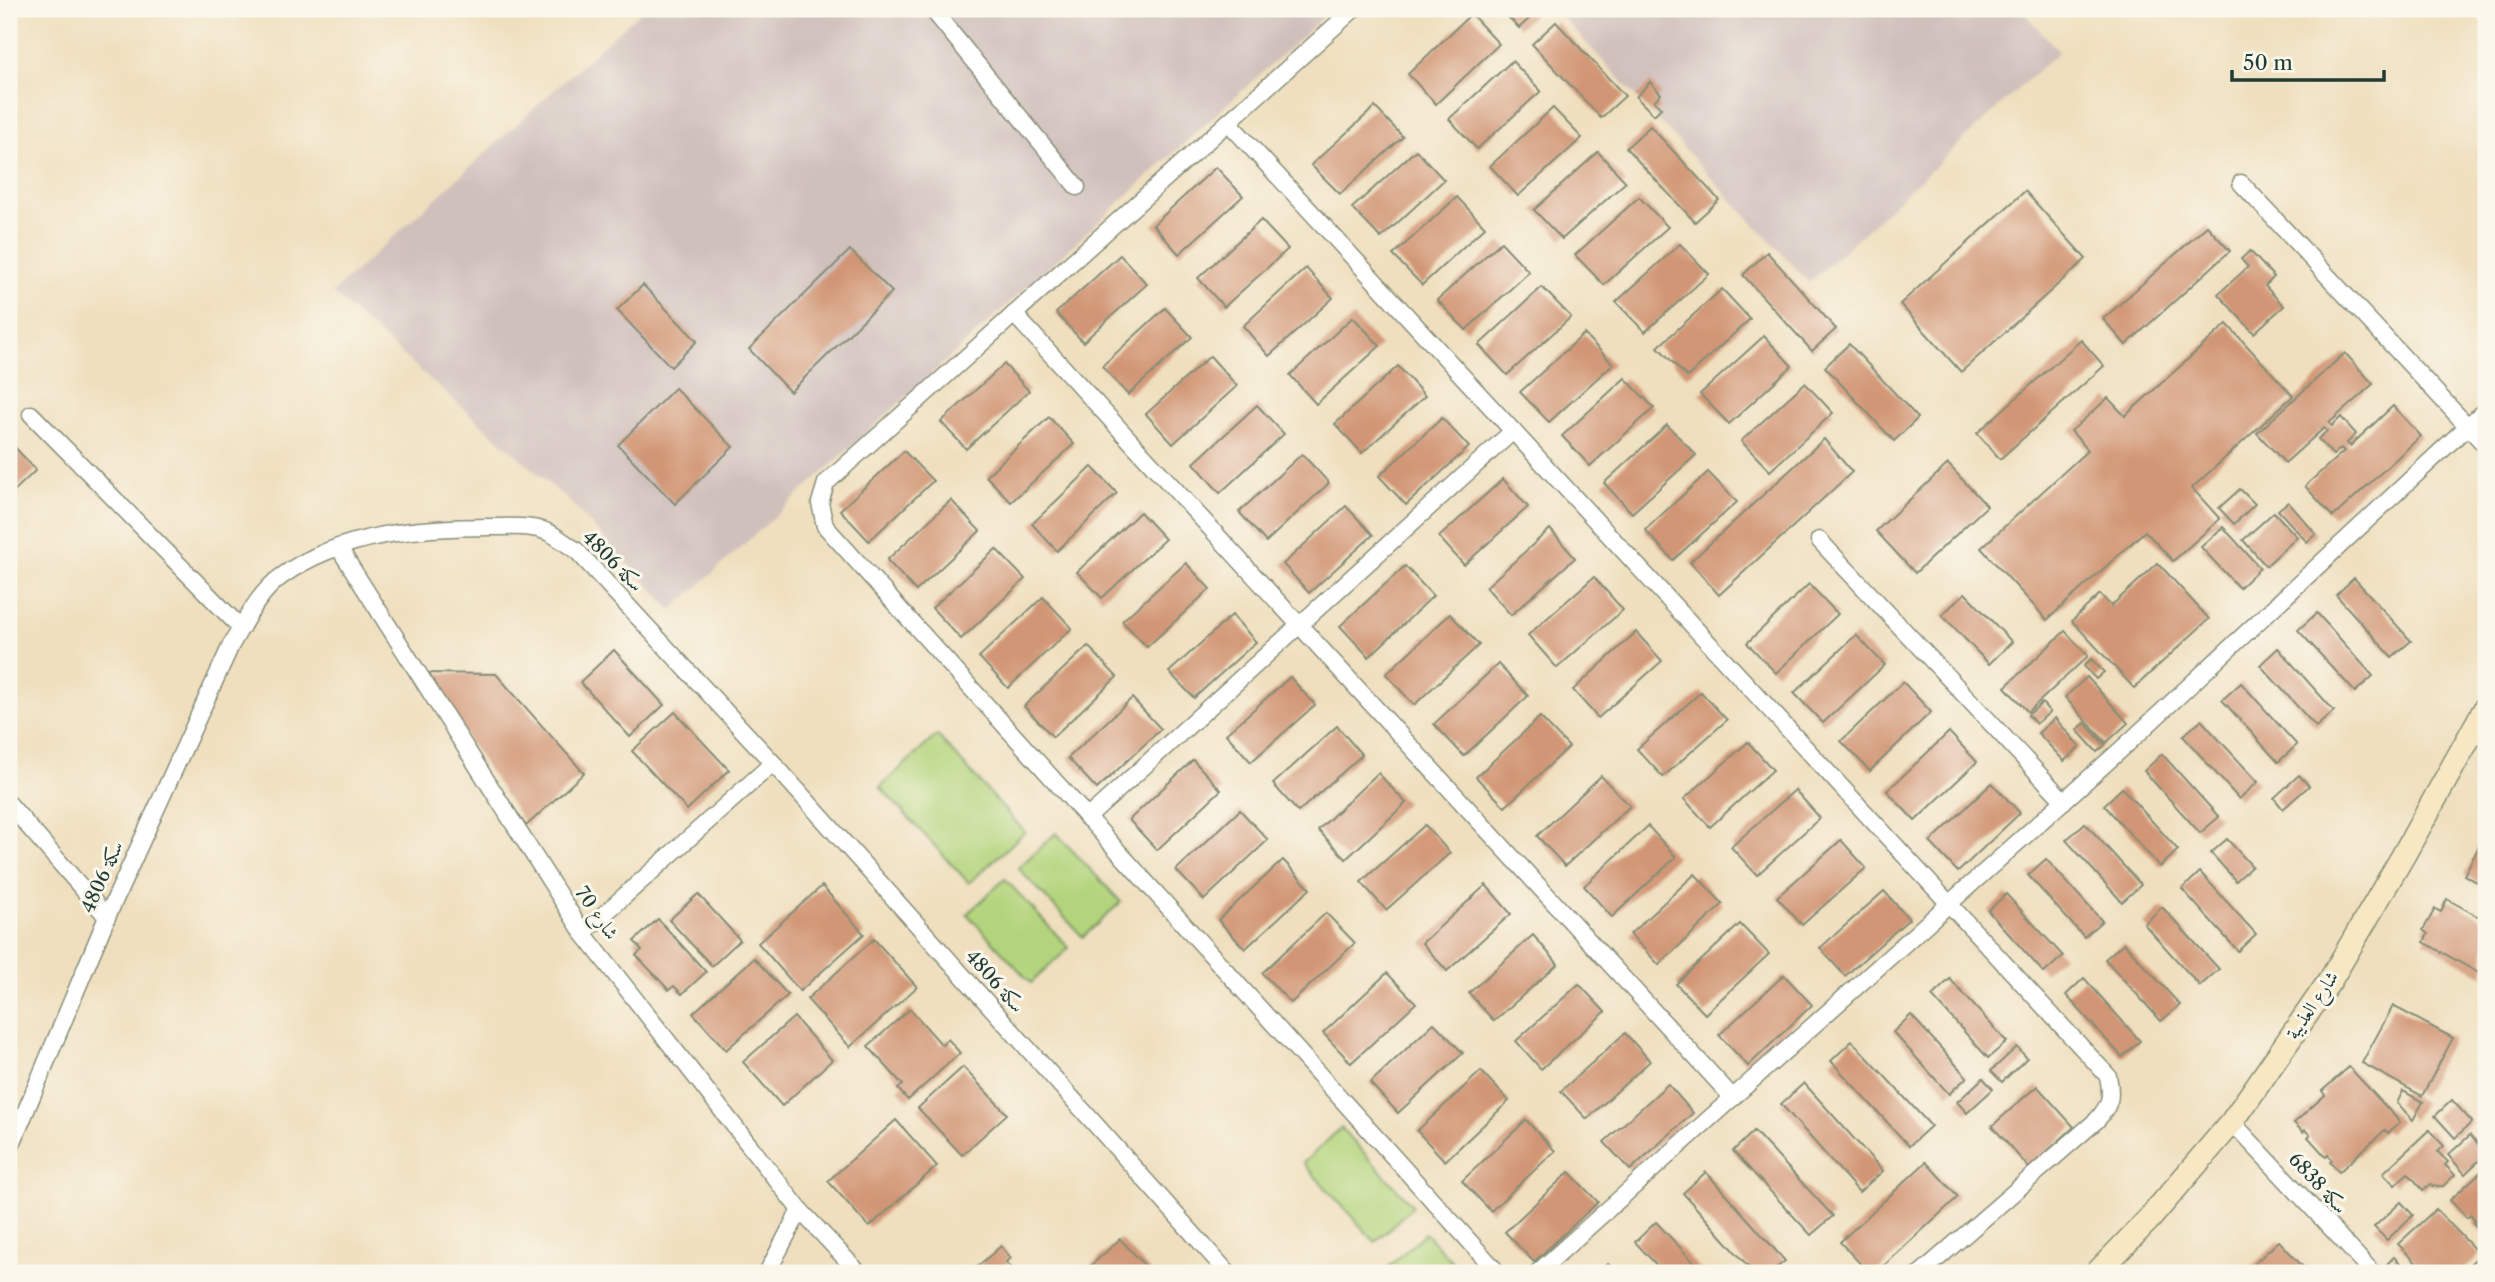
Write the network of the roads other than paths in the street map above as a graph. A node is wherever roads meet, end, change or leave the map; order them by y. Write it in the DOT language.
graph roads {
  1 [pos="932,9"];
  2 [pos="1354,9"];
  3 [pos="1228,122"];
  4 [pos="2241,183"];
  5 [pos="1077,187"];
  6 [pos="1014,314"];
  7 [pos="2486,409"];
  8 [pos="31,414"];
  9 [pos="2469,426"];
  10 [pos="1513,431"];
  11 [pos="2486,446"];
  12 [pos="1819,540"];
  13 [pos="339,548"];
  14 [pos="1300,626"];
  15 [pos="241,628"];
  16 [pos="2486,707"];
  17 [pos="773,763"];
  18 [pos="2064,801"];
  19 [pos="9,804"];
  20 [pos="1087,818"];
  21 [pos="1949,904"];
  22 [pos="107,917"];
  23 [pos="583,933"];
  24 [pos="1732,1098"];
  25 [pos="2232,1122"];
  26 [pos="9,1151"];
  27 [pos="800,1210"];
  28 [pos="767,1273"];
  29 [pos="859,1273"];
  30 [pos="1228,1273"];
  31 [pos="1498,1273"];
  32 [pos="1537,1273"];
  33 [pos="1921,1273"];
  34 [pos="2097,1273"];
  35 [pos="2374,1273"];
  1 -- 5 [label="street"];
  2 -- 3 [label="street"];
  3 -- 6 [label="street"];
  3 -- 10 [label="street"];
  4 -- 9 [label="street"];
  6 -- 14 [label="street"];
  6 -- 20 [label="street"];
  7 -- 9 [label="street"];
  8 -- 15 [label="street"];
  9 -- 11 [label="street"];
  9 -- 18 [label="street"];
  10 -- 14 [label="street"];
  10 -- 21 [label="street"];
  12 -- 18 [label="street"];
  13 -- 15 [label="street, سكة 4806"];
  13 -- 17 [label="street, سكة 4806"];
  13 -- 23 [label="street, شارع 70"];
  14 -- 20 [label="street"];
  14 -- 24 [label="street"];
  15 -- 22 [label="street, سكة 4806"];
  16 -- 25 [label="street, شارع العذيبة"];
  17 -- 23 [label="street"];
  17 -- 30 [label="street, سكة 4806"];
  18 -- 21 [label="street"];
  19 -- 22 [label="street"];
  20 -- 31 [label="street"];
  21 -- 24 [label="street"];
  21 -- 33 [label="street"];
  22 -- 26 [label="street, سكة 4806"];
  23 -- 27 [label="street, شارع 70"];
  24 -- 32 [label="street"];
  25 -- 34 [label="street, شارع العذيبة"];
  25 -- 35 [label="street, سكة 6838"];
  27 -- 28 [label="street"];
  27 -- 29 [label="street, شارع 70"];
}
